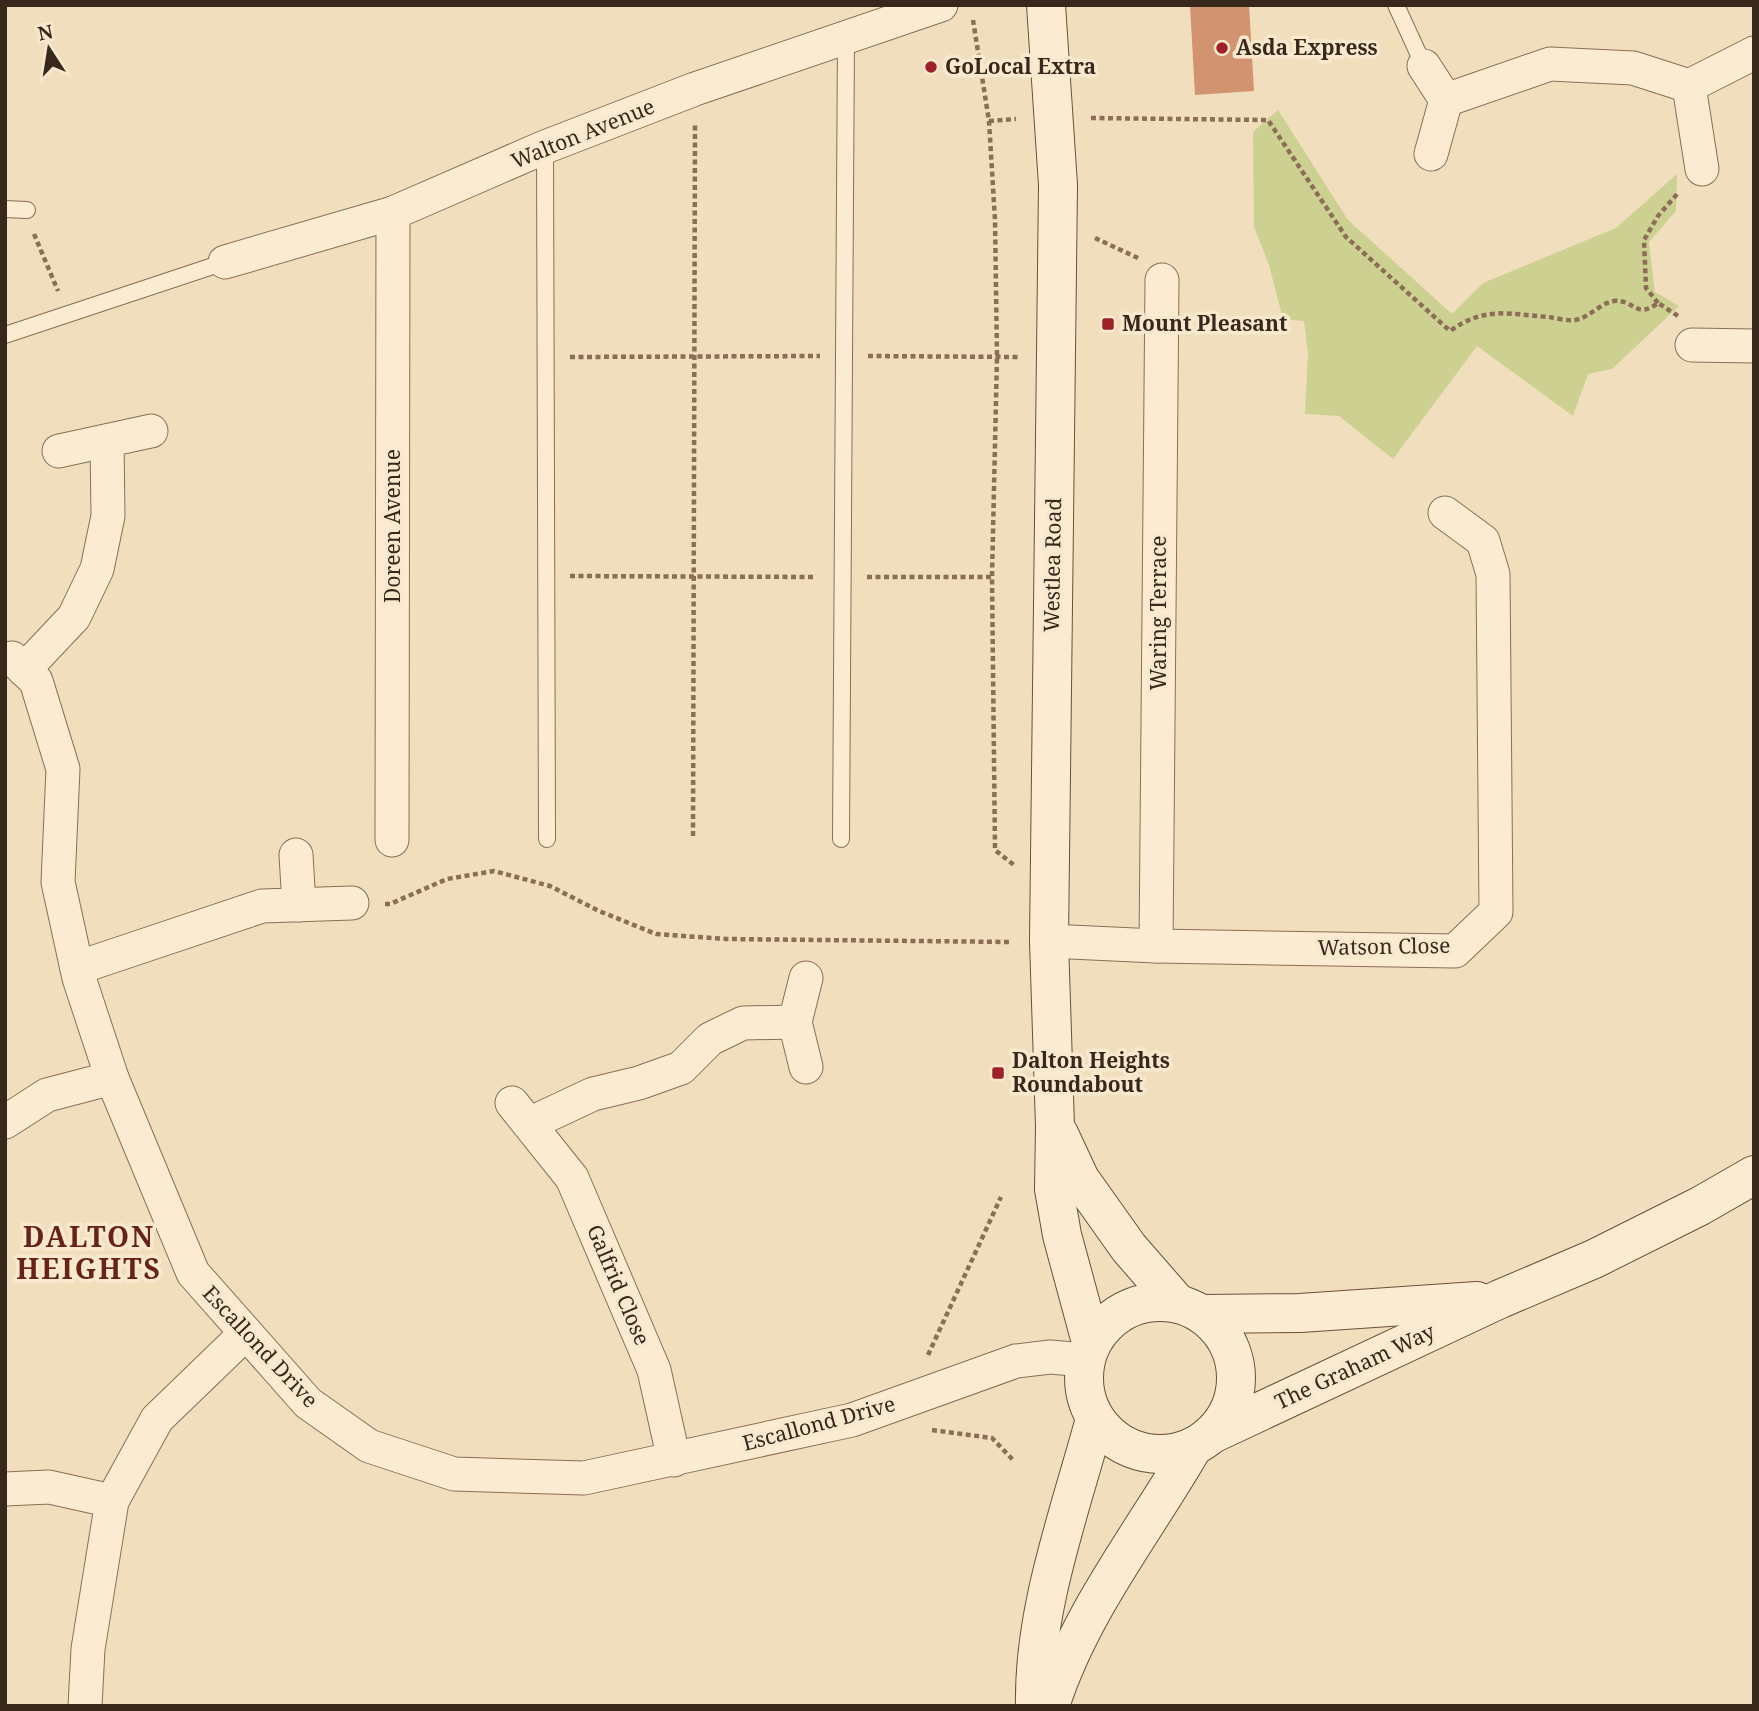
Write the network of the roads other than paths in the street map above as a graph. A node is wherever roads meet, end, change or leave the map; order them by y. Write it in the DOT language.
graph roads {
  1 [pos="1046,5"];
  2 [pos="1396,5"];
  3 [pos="956,9"];
  4 [pos="846,37"];
  5 [pos="1754,53"];
  6 [pos="1424,66"];
  7 [pos="1689,86"];
  8 [pos="1446,100"];
  9 [pos="545,147"];
  10 [pos="1431,154"];
  11 [pos="1702,169"];
  12 [pos="5,209"];
  13 [pos="27,210"];
  14 [pos="393,213"];
  15 [pos="225,262"];
  16 [pos="1162,280"];
  17 [pos="5,335"];
  18 [pos="1692,345"];
  19 [pos="1754,346"];
  20 [pos="151,431"];
  21 [pos="107,441"];
  22 [pos="59,451"];
  23 [pos="1445,513"];
  24 [pos="15,664"];
  25 [pos="547,839"];
  26 [pos="841,839"];
  27 [pos="392,840"];
  28 [pos="296,855"];
  29 [pos="352,903"];
  30 [pos="299,905"];
  31 [pos="1049,941"];
  32 [pos="1156,946"];
  33 [pos="77,968"];
  34 [pos="806,978"];
  35 [pos="795,1022"];
  36 [pos="806,1067"];
  37 [pos="112,1078"];
  38 [pos="5,1122"];
  39 [pos="1055,1126"];
  40 [pos="1754,1175"];
  41 [pos="1500,1299"];
  42 [pos="1190,1308"];
  43 [pos="246,1333"];
  44 [pos="1088,1351"];
  45 [pos="1095,1419"];
  46 [pos="1201,1441"];
  47 [pos="674,1460"];
  48 [pos="5,1489"];
  49 [pos="112,1501"];
  50 [pos="85,1706"];
  51 [pos="1035,1706"];
  52 [pos="1050,1706"];
  1 -- 31 [label="main road, Westlea Road"];
  2 -- 6 [label="lane"];
  3 -- 4 [label="street, Walton Avenue"];
  4 -- 9 [label="street, Walton Avenue"];
  4 -- 26 [label="lane"];
  5 -- 7 [label="street"];
  6 -- 8 [label="street"];
  7 -- 8 [label="street"];
  7 -- 11 [label="street"];
  8 -- 10 [label="street"];
  9 -- 14 [label="street, Walton Avenue"];
  9 -- 25 [label="lane"];
  12 -- 13 [label="lane"];
  14 -- 15 [label="street, Walton Avenue"];
  14 -- 27 [label="street, Doreen Avenue"];
  15 -- 17 [label="lane"];
  16 -- 32 [label="street, Waring Terrace"];
  18 -- 19 [label="street"];
  20 -- 21 [label="street"];
  21 -- 22 [label="street"];
  21 -- 24 [label="street"];
  23 -- 32 [label="street, Watson Close"];
  24 -- 33 [label="street, Escallond Drive"];
  28 -- 30 [label="street"];
  29 -- 30 [label="street"];
  30 -- 33 [label="street"];
  31 -- 32 [label="street, Watson Close"];
  31 -- 39 [label="main road, Westlea Road"];
  33 -- 37 [label="street, Escallond Drive"];
  34 -- 35 [label="street"];
  35 -- 36 [label="street"];
  35 -- 47 [label="street, Galfrid Close"];
  37 -- 38 [label="street"];
  37 -- 43 [label="street, Escallond Drive"];
  39 -- 42 [label="main road"];
  39 -- 44 [label="main road, Westlea Road"];
  40 -- 41 [label="main road, The Graham Way"];
  41 -- 42 [label="main road, The Graham Way"];
  41 -- 46 [label="main road, The Graham Way"];
  42 -- 44 [label="main road"];
  42 -- 46 [label="main road"];
  43 -- 47 [label="street, Escallond Drive"];
  43 -- 49 [label="street"];
  44 -- 45 [label="main road"];
  44 -- 47 [label="street, Escallond Drive"];
  45 -- 46 [label="main road"];
  45 -- 51 [label="main road"];
  46 -- 52 [label="main road"];
  48 -- 49 [label="street"];
  49 -- 50 [label="street"];
}
